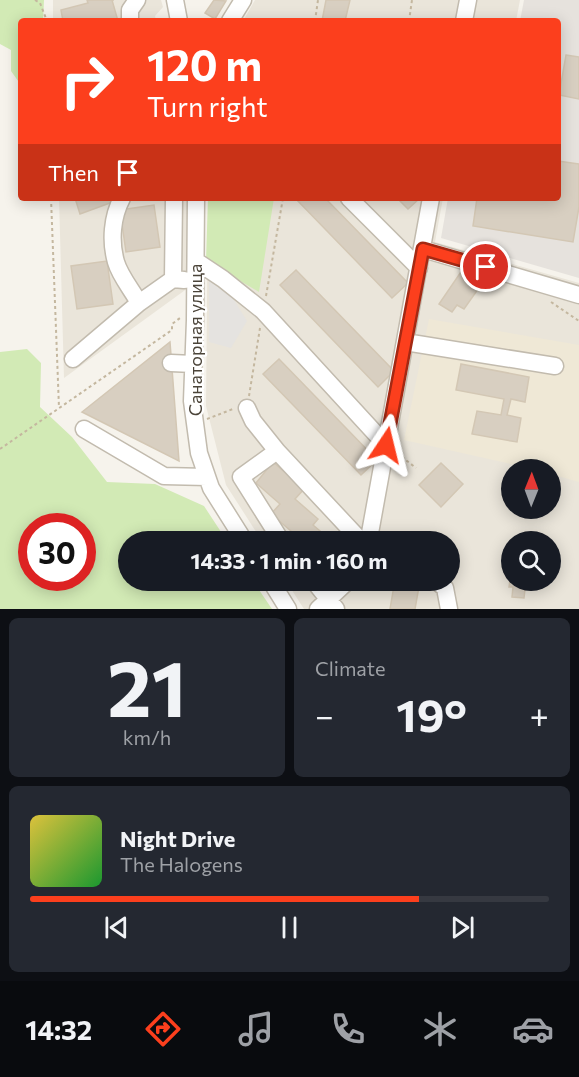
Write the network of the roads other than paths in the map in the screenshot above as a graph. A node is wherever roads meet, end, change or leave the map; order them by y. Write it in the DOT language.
graph roads {
  1 [pos="137,0"];
  2 [pos="175,0"];
  3 [pos="243,0"];
  4 [pos="468,0"];
  5 [pos="130,18"];
  6 [pos="178,18"];
  7 [pos="232,18"];
  8 [pos="465,18"];
  9 [pos="120,201"];
  10 [pos="174,201"];
  11 [pos="196,201"];
  12 [pos="352,201"];
  13 [pos="431,201"];
  14 [pos="423,249"];
  15 [pos="196,261"];
  16 [pos="419,268"];
  17 [pos="173,279"];
  18 [pos="195,280"];
  19 [pos="579,295"];
  20 [pos="139,303"];
  21 [pos="405,342"];
  22 [pos="73,359"];
  23 [pos="171,363"];
  24 [pos="193,364"];
  25 [pos="555,366"];
  26 [pos="247,408"];
  27 [pos="84,429"];
  28 [pos="386,445"];
  29 [pos="277,451"];
  30 [pos="207,477"];
  31 [pos="238,531"];
  32 [pos="275,531"];
  33 [pos="352,531"];
  34 [pos="370,531"];
  35 [pos="277,591"];
  36 [pos="319,591"];
  37 [pos="341,591"];
  38 [pos="446,591"];
  39 [pos="328,606"];
  40 [pos="288,609"];
  41 [pos="449,609"];
  1 -- 5 [label="street"];
  2 -- 6 [label="street"];
  3 -- 7 [label="street"];
  4 -- 8 [label="street"];
  9 -- 20 [label="street"];
  10 -- 17 [label="street"];
  11 -- 15 [label="street, Санаторная улица"];
  12 -- 16 [label="street"];
  13 -- 14 [label="street"];
  14 -- 16 [label="street"];
  14 -- 19 [label="street"];
  15 -- 18 [label="street, Санаторная улица"];
  15 -- 28 [label="street"];
  16 -- 21 [label="street"];
  17 -- 18 [label="street"];
  17 -- 20 [label="street"];
  18 -- 24 [label="street, Санаторная улица"];
  20 -- 22 [label="street"];
  21 -- 25 [label="street"];
  21 -- 28 [label="street"];
  23 -- 24 [label="street"];
  24 -- 30 [label="street, Санаторная улица"];
  26 -- 29 [label="street"];
  27 -- 30 [label="street"];
  28 -- 34 [label="street"];
  29 -- 32 [label="street"];
  29 -- 33 [label="street"];
  30 -- 31 [label="street, Санаторная улица"];
  35 -- 40 [label="street"];
  36 -- 39 [label="street"];
  37 -- 39 [label="street"];
  38 -- 41 [label="street"];
}
